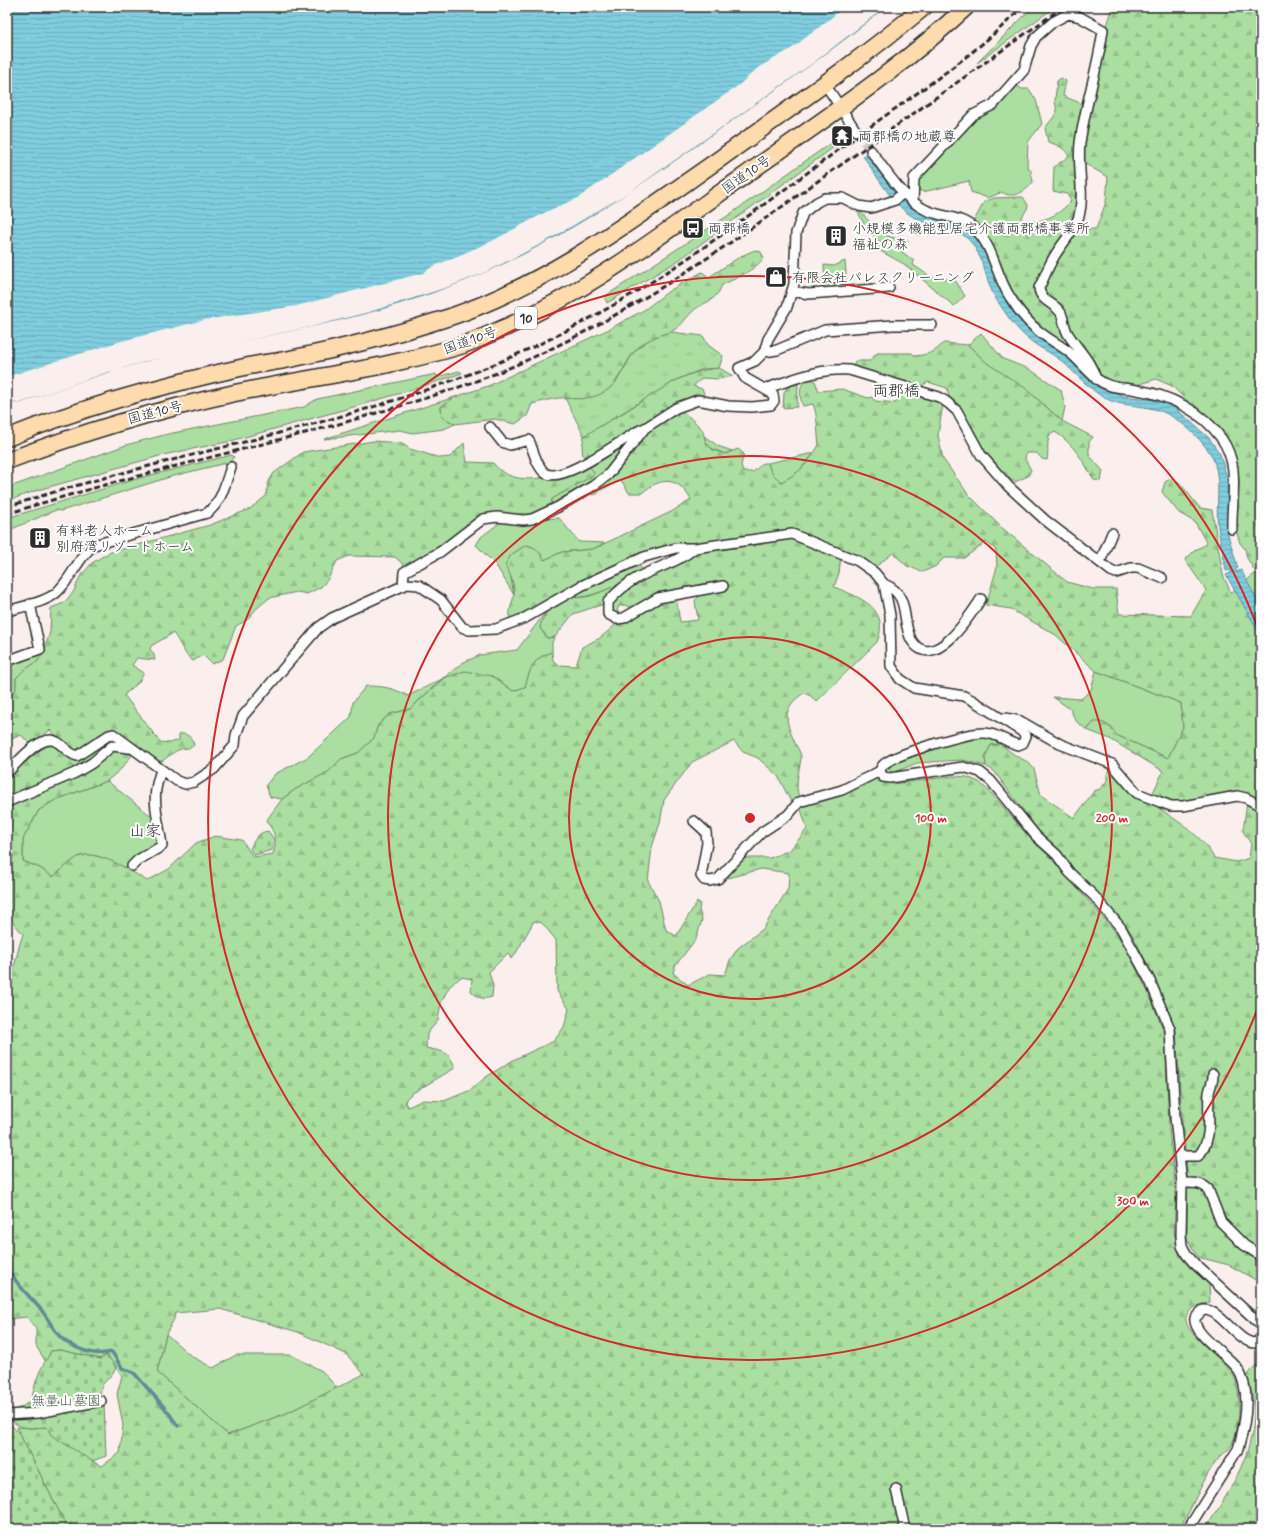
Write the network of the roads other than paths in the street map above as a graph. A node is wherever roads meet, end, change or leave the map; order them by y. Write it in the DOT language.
graph roads {
  1 [pos="924,7"];
  2 [pos="966,7"];
  3 [pos="825,84"];
  4 [pos="840,108"];
  5 [pos="856,131"];
  6 [pos="871,151"];
  7 [pos="899,196"];
  8 [pos="913,202"];
  9 [pos="889,288"];
  10 [pos="793,290"];
  11 [pos="932,325"];
  12 [pos="764,352"];
  13 [pos="1096,379"];
  14 [pos="764,389"];
  15 [pos="490,427"];
  16 [pos="645,428"];
  17 [pos="7,438"];
  18 [pos="7,461"];
  19 [pos="230,467"];
  20 [pos="1232,529"];
  21 [pos="1112,533"];
  22 [pos="695,548"];
  23 [pos="1100,562"];
  24 [pos="1162,578"];
  25 [pos="884,584"];
  26 [pos="403,586"];
  27 [pos="722,586"];
  28 [pos="981,599"];
  29 [pos="30,604"];
  30 [pos="7,610"];
  31 [pos="7,661"];
  32 [pos="999,717"];
  33 [pos="130,748"];
  34 [pos="161,770"];
  35 [pos="880,771"];
  36 [pos="7,773"];
  37 [pos="7,802"];
  38 [pos="1261,806"];
  39 [pos="694,821"];
  40 [pos="132,866"];
  41 [pos="1213,1074"];
  42 [pos="1179,1156"];
  43 [pos="1182,1183"];
  44 [pos="1261,1256"];
  45 [pos="1261,1325"];
  46 [pos="1261,1338"];
  47 [pos="102,1402"];
  48 [pos="7,1415"];
  49 [pos="896,1489"];
  50 [pos="905,1529"];
  51 [pos="1188,1529"];
  1 -- 3 [label="highway, 国道10号 / 10"];
  2 -- 4 [label="highway, 国道10号 / 10"];
  3 -- 4 [label="street"];
  3 -- 17 [label="highway, 国道10号 / 10"];
  4 -- 5 [label="street"];
  4 -- 18 [label="highway, 国道10号 / 10"];
  6 -- 7 [label="street"];
  7 -- 8 [label="street"];
  7 -- 10 [label="street"];
  8 -- 13 [label="street"];
  8 -- 13 [label="street"];
  9 -- 10 [label="street"];
  10 -- 12 [label="street"];
  11 -- 12 [label="street"];
  12 -- 14 [label="street"];
  13 -- 20 [label="street"];
  14 -- 16 [label="street"];
  14 -- 23 [label="street"];
  15 -- 16 [label="street"];
  16 -- 26 [label="street"];
  19 -- 29 [label="street"];
  21 -- 23 [label="street"];
  22 -- 25 [label="street"];
  22 -- 26 [label="street"];
  22 -- 27 [label="street"];
  23 -- 24 [label="street"];
  25 -- 28 [label="street"];
  25 -- 32 [label="street"];
  26 -- 34 [label="street"];
  29 -- 30 [label="street"];
  29 -- 31 [label="street"];
  32 -- 35 [label="street"];
  32 -- 38 [label="street"];
  33 -- 34 [label="street"];
  33 -- 36 [label="street"];
  33 -- 37 [label="street"];
  34 -- 40 [label="street"];
  35 -- 39 [label="street"];
  35 -- 42 [label="street"];
  41 -- 42 [label="street"];
  42 -- 43 [label="street"];
  43 -- 44 [label="street"];
  43 -- 45 [label="street"];
  46 -- 51 [label="street"];
  47 -- 48 [label="street"];
  49 -- 50 [label="street"];
}
